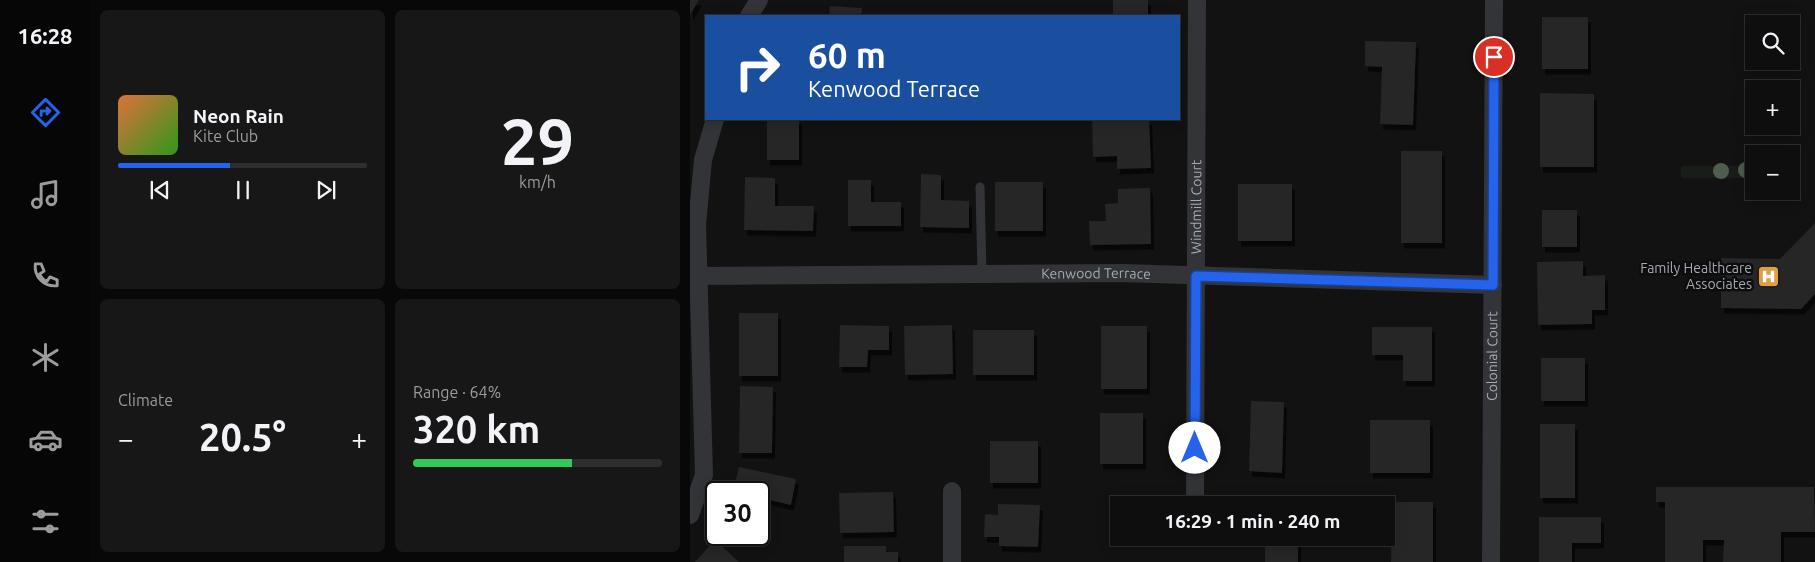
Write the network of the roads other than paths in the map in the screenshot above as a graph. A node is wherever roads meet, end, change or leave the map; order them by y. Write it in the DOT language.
graph roads {
  1 [pos="759,0"];
  2 [pos="1197,0"];
  3 [pos="1494,0"];
  4 [pos="750,15"];
  5 [pos="715,120"];
  6 [pos="980,187"];
  7 [pos="982,274"];
  8 [pos="698,276"];
  9 [pos="1196,276"];
  10 [pos="1493,285"];
  11 [pos="952,491"];
  12 [pos="1195,496"];
  13 [pos="690,515"];
  14 [pos="952,562"];
  15 [pos="1491,562"];
  1 -- 4 [label="street"];
  2 -- 9 [label="street, Windmill Court"];
  3 -- 10 [label="street, Colonial Court"];
  5 -- 8 [label="street"];
  6 -- 7 [label="lane"];
  7 -- 8 [label="street, Kenwood Terrace"];
  7 -- 9 [label="street, Kenwood Terrace"];
  8 -- 13 [label="street"];
  9 -- 10 [label="street, Kenwood Terrace"];
  9 -- 12 [label="street, Windmill Court"];
  10 -- 15 [label="street, Colonial Court"];
  11 -- 14 [label="street"];
}
